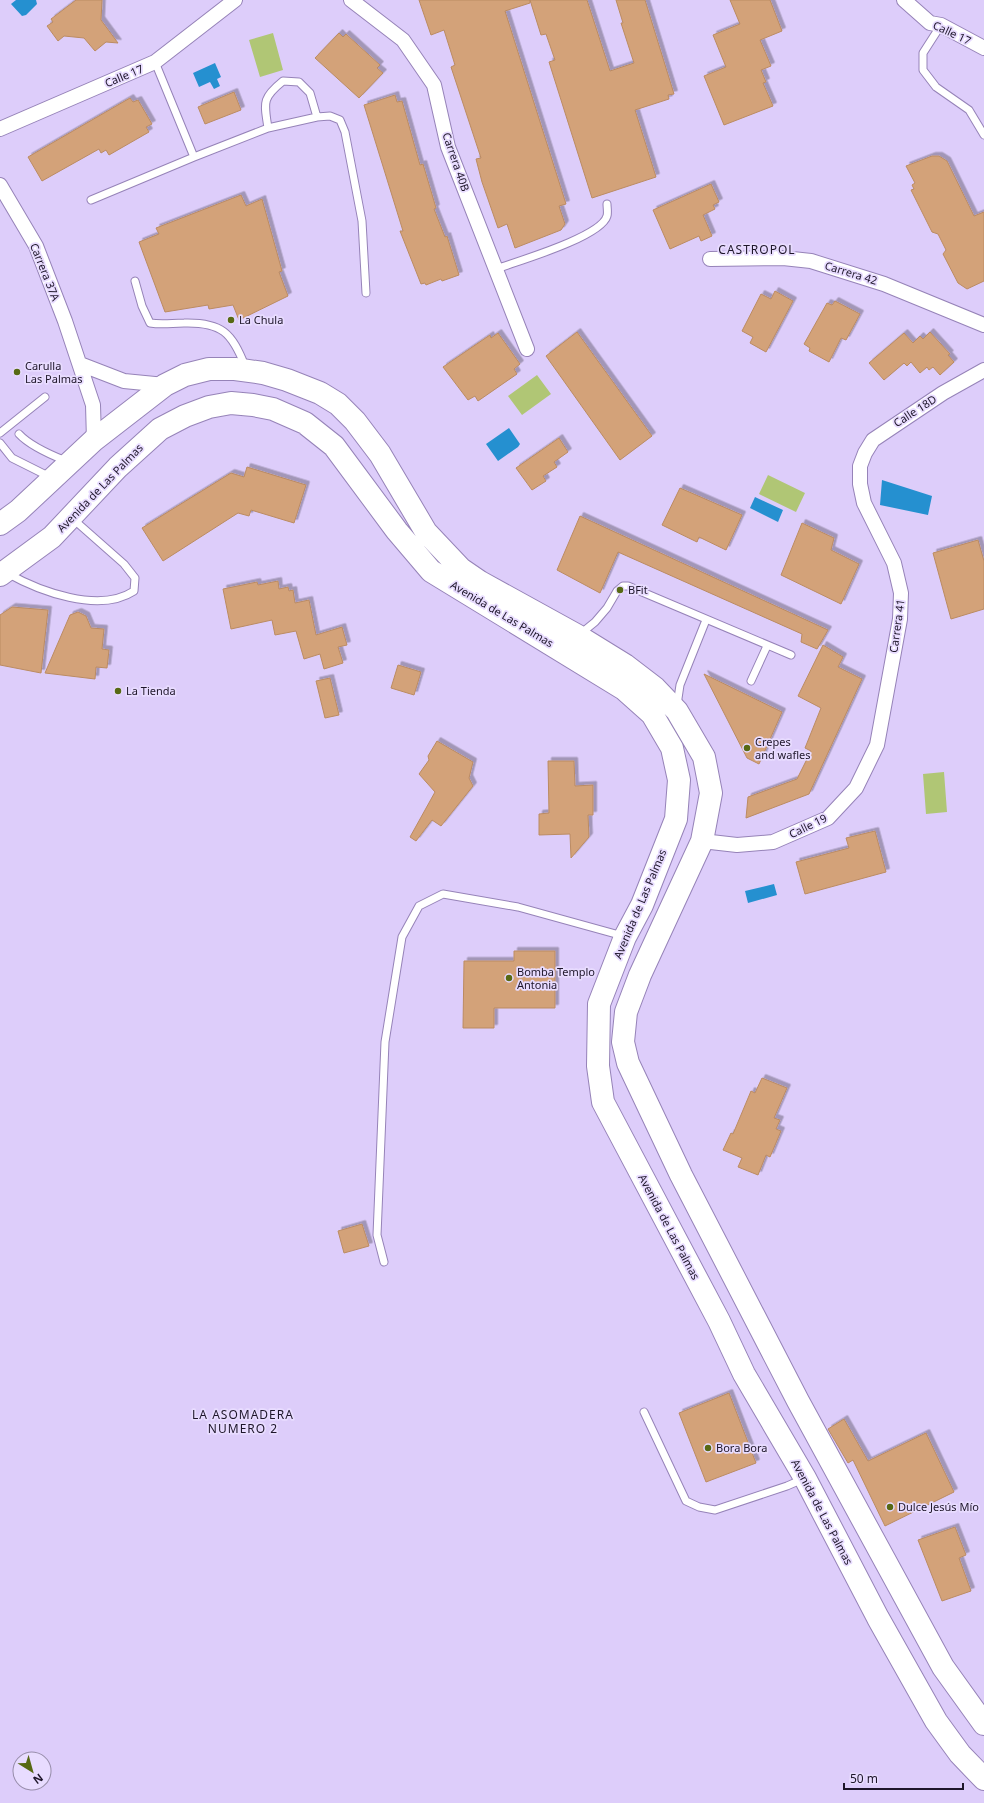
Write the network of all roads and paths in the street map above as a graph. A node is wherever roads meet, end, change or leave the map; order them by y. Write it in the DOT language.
graph roads {
  1 [pos="235,0"];
  2 [pos="351,0"];
  3 [pos="904,0"];
  4 [pos="941,25"];
  5 [pos="984,48"];
  6 [pos="155,62"];
  7 [pos="317,117"];
  8 [pos="268,128"];
  9 [pos="0,129"];
  10 [pos="984,135"];
  11 [pos="194,156"];
  12 [pos="0,185"];
  13 [pos="91,200"];
  14 [pos="607,204"];
  15 [pos="710,259"];
  16 [pos="496,269"];
  17 [pos="135,281"];
  18 [pos="366,293"];
  19 [pos="984,325"];
  20 [pos="527,349"];
  21 [pos="80,364"];
  22 [pos="247,370"];
  23 [pos="984,370"];
  24 [pos="165,385"];
  25 [pos="45,397"];
  26 [pos="0,432"];
  27 [pos="20,434"];
  28 [pos="94,440"];
  29 [pos="0,443"];
  30 [pos="70,462"];
  31 [pos="860,466"];
  32 [pos="52,478"];
  33 [pos="72,517"];
  34 [pos="0,524"];
  35 [pos="2,573"];
  36 [pos="706,620"];
  37 [pos="578,636"];
  38 [pos="767,646"];
  39 [pos="791,655"];
  40 [pos="751,680"];
  41 [pos="677,711"];
  42 [pos="877,745"];
  43 [pos="702,841"];
  44 [pos="625,937"];
  45 [pos="384,1262"];
  46 [pos="644,1412"];
  47 [pos="805,1478"];
  48 [pos="984,1724"];
  49 [pos="984,1779"];
  1 -- 6 [label="street, Calle 17"];
  2 -- 16 [label="street, Carrera 40B"];
  3 -- 4 [label="street, Calle 17"];
  4 -- 5 [label="street, Calle 17"];
  4 -- 10 [label="lane"];
  6 -- 9 [label="street, Calle 17"];
  6 -- 11 [label="lane"];
  7 -- 8 [label="lane"];
  7 -- 8 [label="lane"];
  7 -- 18 [label="lane"];
  8 -- 11 [label="lane"];
  11 -- 13 [label="lane"];
  12 -- 21 [label="street, Carrera 37A"];
  14 -- 16 [label="lane"];
  15 -- 19 [label="street, Carrera 42"];
  16 -- 20 [label="street, Carrera 40B"];
  17 -- 22 [label="lane"];
  21 -- 24 [label="street"];
  21 -- 28 [label="street, Carrera 37A"];
  22 -- 24 [label="main road, Avenida de Las Palmas"];
  22 -- 37 [label="main road, Avenida de Las Palmas"];
  23 -- 31 [label="street, Calle 18D"];
  24 -- 28 [label="main road, Avenida de Las Palmas"];
  25 -- 26 [label="lane"];
  27 -- 30 [label="lane"];
  28 -- 30 [label="main road, Avenida de Las Palmas"];
  29 -- 32 [label="lane"];
  30 -- 32 [label="main road, Avenida de Las Palmas"];
  31 -- 42 [label="street, Carrera 41"];
  32 -- 34 [label="main road, Avenida de Las Palmas"];
  33 -- 35 [label="main road, Avenida de Las Palmas"];
  33 -- 35 [label="lane"];
  33 -- 44 [label="main road, Avenida de Las Palmas"];
  36 -- 37 [label="lane"];
  36 -- 38 [label="lane"];
  36 -- 41 [label="lane"];
  37 -- 41 [label="main road, Avenida de Las Palmas"];
  38 -- 39 [label="lane"];
  38 -- 40 [label="lane"];
  41 -- 43 [label="main road, Avenida de Las Palmas"];
  42 -- 43 [label="street, Calle 19"];
  43 -- 48 [label="main road, Avenida de Las Palmas"];
  44 -- 45 [label="lane"];
  44 -- 47 [label="main road, Avenida de Las Palmas"];
  46 -- 47 [label="lane"];
  47 -- 49 [label="main road, Avenida de Las Palmas"];
}
